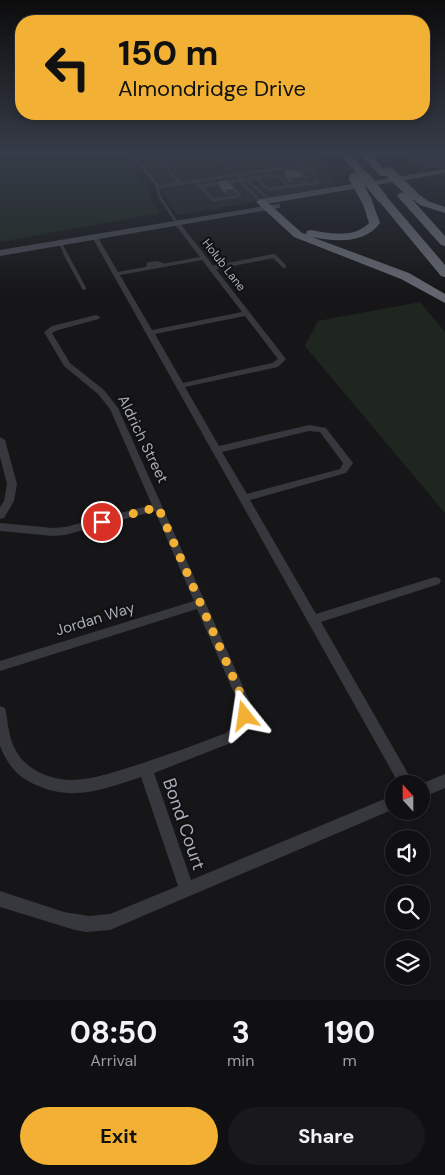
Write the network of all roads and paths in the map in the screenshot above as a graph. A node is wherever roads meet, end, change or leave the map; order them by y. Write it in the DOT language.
graph roads {
  1 [pos="162,201"];
  2 [pos="265,201"];
  3 [pos="266,201"];
  4 [pos="287,201"];
  5 [pos="292,201"];
  6 [pos="366,201"];
  7 [pos="384,201"];
  8 [pos="412,201"];
  9 [pos="419,201"];
  10 [pos="269,204"];
  11 [pos="445,210"];
  12 [pos="175,220"];
  13 [pos="95,237"];
  14 [pos="60,243"];
  15 [pos="445,243"];
  16 [pos="0,246"];
  17 [pos="0,253"];
  18 [pos="204,258"];
  19 [pos="284,266"];
  20 [pos="212,268"];
  21 [pos="445,273"];
  22 [pos="117,274"];
  23 [pos="84,288"];
  24 [pos="445,299"];
  25 [pos="247,313"];
  26 [pos="96,317"];
  27 [pos="150,333"];
  28 [pos="179,386"];
  29 [pos="0,440"];
  30 [pos="217,450"];
  31 [pos="245,498"];
  32 [pos="158,507"];
  33 [pos="0,515"];
  34 [pos="0,528"];
  35 [pos="435,582"];
  36 [pos="200,604"];
  37 [pos="313,620"];
  38 [pos="0,666"];
  39 [pos="0,712"];
  40 [pos="146,770"];
  41 [pos="402,775"];
  42 [pos="445,781"];
  43 [pos="430,787"];
  44 [pos="385,806"];
  45 [pos="187,890"];
  46 [pos="0,899"];
  1 -- 12 [label="lane"];
  2 -- 10 [label="lane"];
  3 -- 10 [label="lane"];
  4 -- 10 [label="main road"];
  5 -- 10 [label="main road"];
  6 -- 10 [label="highway, bridge"];
  7 -- 21 [label="highway, bridge"];
  8 -- 15 [label="highway"];
  9 -- 11 [label="highway"];
  10 -- 12 [label="main road"];
  10 -- 24 [label="highway"];
  12 -- 13 [label="main road"];
  12 -- 16 [label="main road"];
  12 -- 18 [label="street, Holub Lane"];
  13 -- 14 [label="main road"];
  13 -- 22 [label="street"];
  14 -- 17 [label="main road"];
  14 -- 23 [label="lane"];
  18 -- 20 [label="street, Holub Lane"];
  18 -- 22 [label="street"];
  19 -- 20 [label="lane"];
  20 -- 25 [label="street, Holub Lane"];
  22 -- 27 [label="street"];
  25 -- 27 [label="street"];
  25 -- 28 [label="street, Holub Lane"];
  26 -- 32 [label="street, Aldrich Street"];
  27 -- 28 [label="street"];
  28 -- 30 [label="street"];
  29 -- 33 [label="street"];
  30 -- 31 [label="street"];
  30 -- 31 [label="street"];
  31 -- 37 [label="street"];
  32 -- 34 [label="street"];
  32 -- 36 [label="street, Aldrich Street"];
  35 -- 37 [label="street"];
  36 -- 38 [label="street, Jordan Way"];
  36 -- 40 [label="street, Aldrich Street"];
  37 -- 41 [label="street"];
  39 -- 40 [label="street, Aldrich Street"];
  40 -- 45 [label="street, Bond Court"];
  42 -- 43 [label="street"];
  44 -- 45 [label="street"];
  45 -- 46 [label="street"];
}
